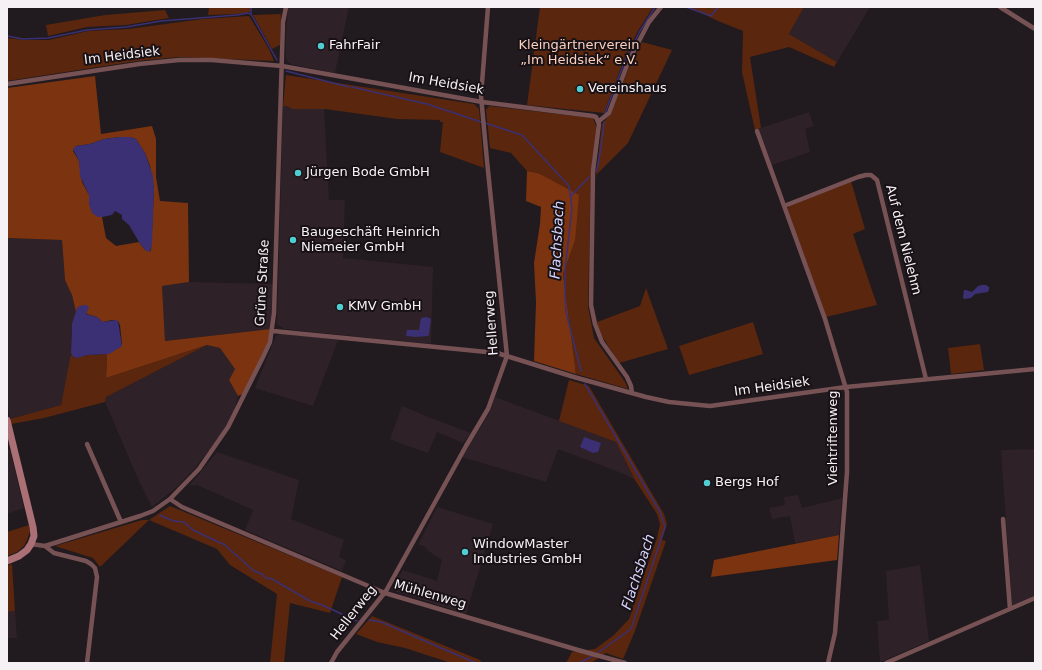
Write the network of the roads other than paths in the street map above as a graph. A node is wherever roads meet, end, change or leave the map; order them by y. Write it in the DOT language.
graph roads {
  1 [pos="286,7"];
  2 [pos="488,7"];
  3 [pos="661,7"];
  4 [pos="1000,7"];
  5 [pos="1035,29"];
  6 [pos="282,66"];
  7 [pos="7,84"];
  8 [pos="482,102"];
  9 [pos="599,120"];
  10 [pos="757,131"];
  11 [pos="784,206"];
  12 [pos="273,331"];
  13 [pos="507,356"];
  14 [pos="1035,369"];
  15 [pos="926,379"];
  16 [pos="846,387"];
  17 [pos="632,393"];
  18 [pos="7,420"];
  19 [pos="87,444"];
  20 [pos="170,499"];
  21 [pos="1003,519"];
  22 [pos="121,522"];
  23 [pos="31,544"];
  24 [pos="45,546"];
  25 [pos="7,561"];
  26 [pos="385,593"];
  27 [pos="1035,598"];
  28 [pos="1010,609"];
  29 [pos="87,663"];
  30 [pos="331,663"];
  31 [pos="626,663"];
  32 [pos="828,663"];
  33 [pos="886,663"];
  1 -- 6 [label="street, Grüne Straße"];
  2 -- 8 [label="street, Hellerweg"];
  3 -- 9 [label="street"];
  4 -- 5 [label="street"];
  6 -- 7 [label="street, Im Heidsiek"];
  6 -- 8 [label="street, Im Heidsiek"];
  6 -- 12 [label="street, Grüne Straße"];
  8 -- 9 [label="street, Im Heidsiek"];
  8 -- 13 [label="street, Hellerweg"];
  9 -- 17 [label="street"];
  10 -- 11 [label="street, Viehtriftenweg"];
  11 -- 15 [label="street, Auf dem Nielehm"];
  11 -- 16 [label="street, Viehtriftenweg"];
  12 -- 13 [label="street, Im Heidsiek"];
  12 -- 20 [label="street, Grüne Straße"];
  13 -- 17 [label="street, Im Heidsiek"];
  13 -- 26 [label="street, Hellerweg"];
  14 -- 15 [label="street, Im Heidsiek"];
  15 -- 16 [label="street, Im Heidsiek"];
  16 -- 17 [label="street, Im Heidsiek"];
  16 -- 32 [label="street, Viehtriftenweg"];
  18 -- 23 [label="street"];
  19 -- 22 [label="street"];
  20 -- 22 [label="street, Grüne Straße"];
  20 -- 26 [label="street, Mühlenweg"];
  21 -- 28 [label="street"];
  22 -- 24 [label="street, Grüne Straße"];
  23 -- 24 [label="street, Grüne Straße"];
  23 -- 25 [label="street"];
  24 -- 29 [label="street, Grüne Straße"];
  26 -- 30 [label="street, Hellerweg"];
  26 -- 31 [label="street, Mühlenweg"];
  27 -- 28 [label="street"];
  28 -- 33 [label="street"];
}
